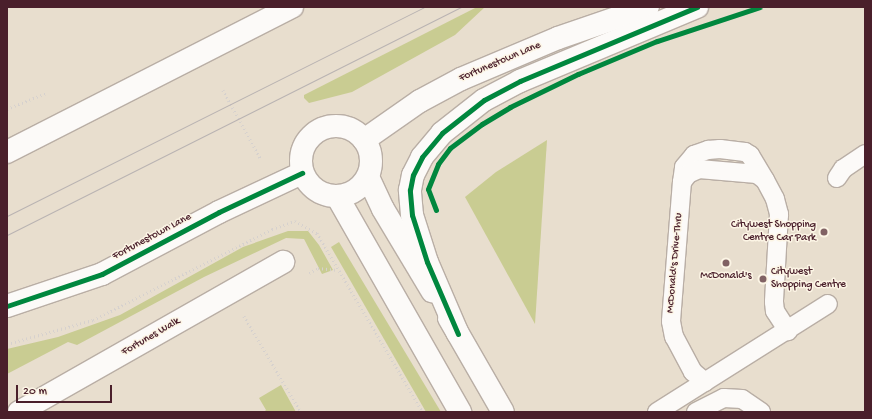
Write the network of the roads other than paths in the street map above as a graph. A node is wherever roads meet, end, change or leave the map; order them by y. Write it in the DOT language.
graph roads {
  1 [pos="292,7"];
  2 [pos="648,7"];
  3 [pos="697,7"];
  4 [pos="364,140"];
  5 [pos="7,152"];
  6 [pos="865,154"];
  7 [pos="302,173"];
  8 [pos="368,177"];
  9 [pos="837,178"];
  10 [pos="337,196"];
  11 [pos="283,262"];
  12 [pos="828,304"];
  13 [pos="7,306"];
  14 [pos="788,331"];
  15 [pos="458,334"];
  16 [pos="705,382"];
  17 [pos="19,412"];
  18 [pos="460,412"];
  19 [pos="503,412"];
  20 [pos="657,412"];
  21 [pos="696,412"];
  22 [pos="761,412"];
  1 -- 5 [label="street"];
  2 -- 4 [label="street, Fortunestown Lane"];
  3 -- 15 [label="street"];
  4 -- 7 [label="street"];
  4 -- 8 [label="street"];
  6 -- 9 [label="lane"];
  7 -- 10 [label="street"];
  7 -- 13 [label="street, Fortunestown Lane"];
  8 -- 10 [label="street"];
  8 -- 15 [label="street"];
  10 -- 18 [label="street"];
  11 -- 17 [label="street, Fortunes Walk"];
  12 -- 14 [label="lane"];
  14 -- 16 [label="lane"];
  14 -- 16 [label="lane, McDonald's Drive-Thru"];
  15 -- 19 [label="street"];
  16 -- 20 [label="lane"];
  21 -- 22 [label="lane"];
}
